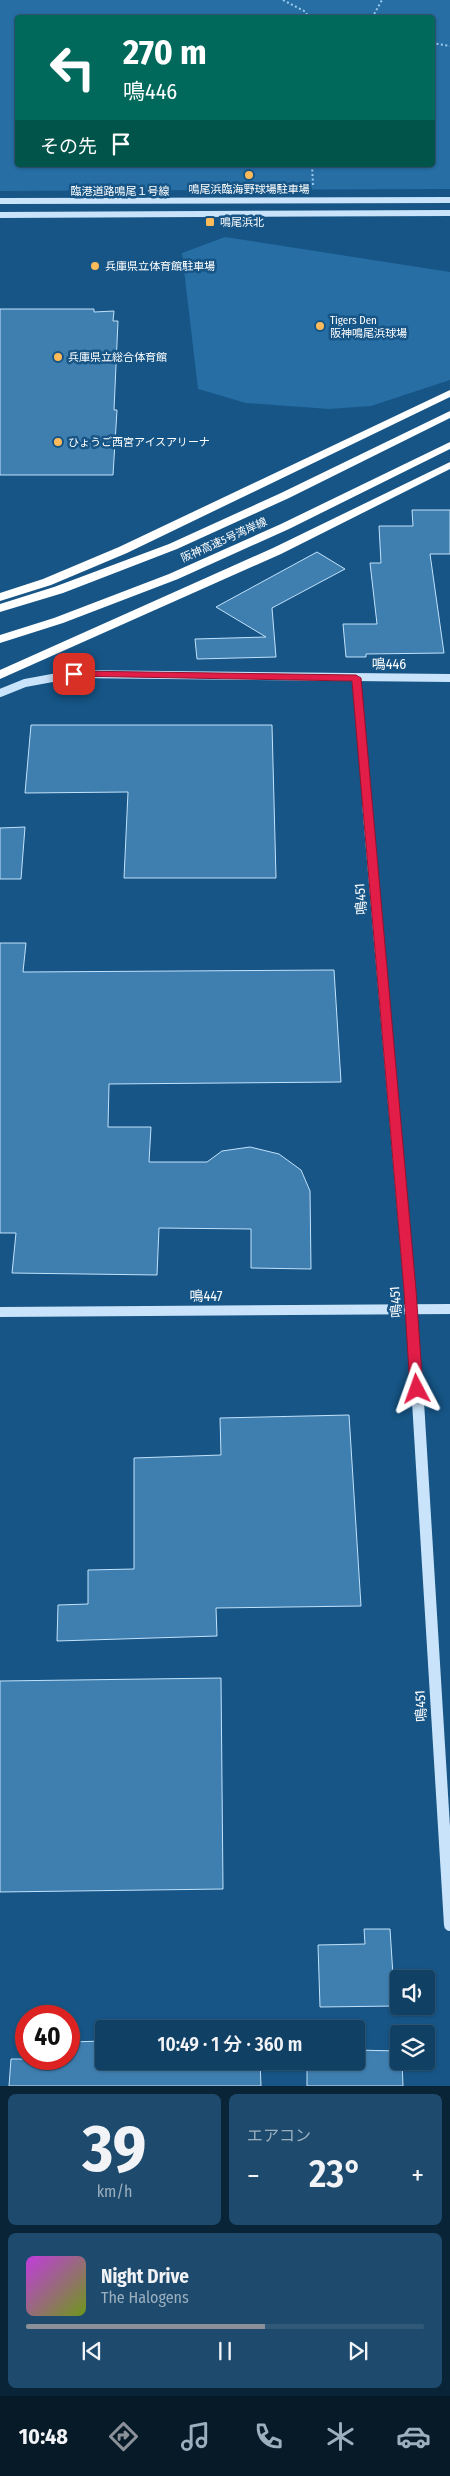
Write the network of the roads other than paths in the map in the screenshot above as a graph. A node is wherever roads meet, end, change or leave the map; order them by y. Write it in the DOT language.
graph roads {
  1 [pos="450,200"];
  2 [pos="0,201"];
  3 [pos="450,213"];
  4 [pos="0,215"];
  5 [pos="450,393"];
  6 [pos="450,414"];
  7 [pos="450,445"];
  8 [pos="450,465"];
  9 [pos="0,597"];
  10 [pos="0,608"];
  11 [pos="0,639"];
  12 [pos="0,674"];
  13 [pos="356,678"];
  14 [pos="450,678"];
  15 [pos="0,693"];
  16 [pos="450,1309"];
  17 [pos="412,1310"];
  18 [pos="0,1312"];
  19 [pos="450,1924"];
  1 -- 2 [label="street, 臨港道路鳴尾１号線"];
  3 -- 4 [label="street, 臨港道路鳴尾１号線"];
  5 -- 9 [label="highway"];
  6 -- 10 [label="highway, 阪神高速5号湾岸線"];
  7 -- 11 [label="highway, 阪神高速5号湾岸線"];
  8 -- 12 [label="highway"];
  13 -- 14 [label="street, 鳴446"];
  13 -- 15 [label="street, 鳴446"];
  13 -- 17 [label="street, 鳴451"];
  16 -- 17 [label="street, 鳴447"];
  17 -- 18 [label="street, 鳴447"];
  17 -- 19 [label="street, 鳴451"];
}
